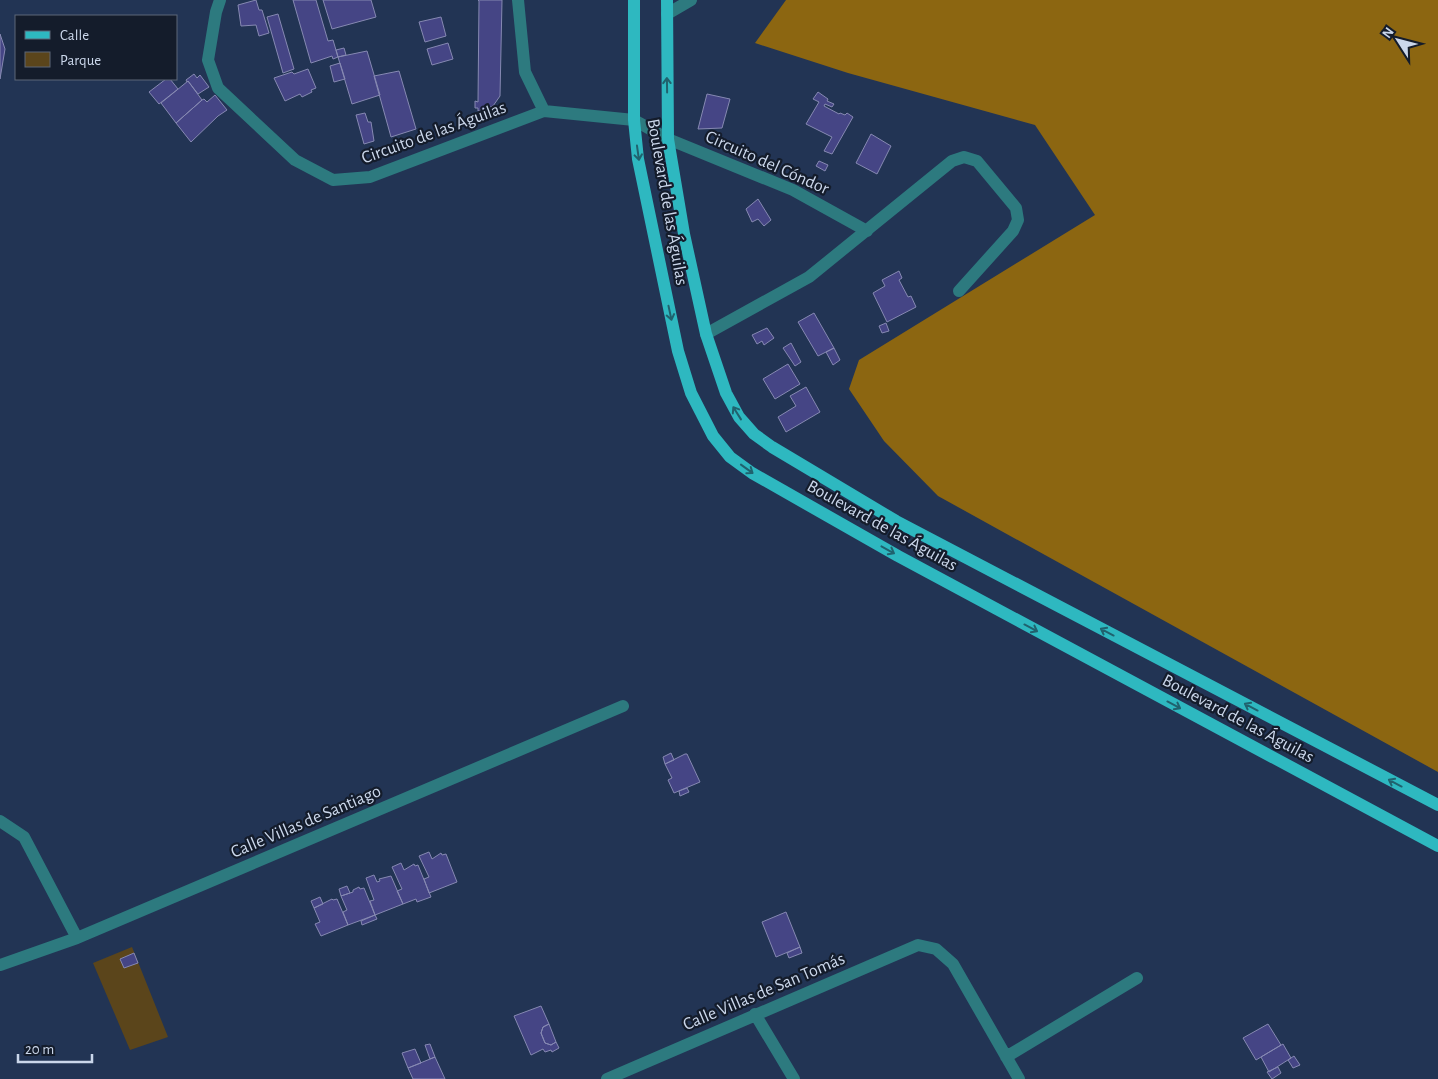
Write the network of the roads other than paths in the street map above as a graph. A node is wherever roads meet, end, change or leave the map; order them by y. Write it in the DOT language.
graph roads {
  1 [pos="220,0"];
  2 [pos="518,0"];
  3 [pos="634,0"];
  4 [pos="667,0"];
  5 [pos="691,0"];
  6 [pos="667,14"];
  7 [pos="544,111"];
  8 [pos="634,120"];
  9 [pos="668,139"];
  10 [pos="867,232"];
  11 [pos="959,291"];
  12 [pos="706,334"];
  13 [pos="624,706"];
  14 [pos="1438,805"];
  15 [pos="0,821"];
  16 [pos="1438,846"];
  17 [pos="77,938"];
  18 [pos="0,965"];
  19 [pos="1137,978"];
  20 [pos="755,1014"];
  21 [pos="1006,1057"];
  22 [pos="607,1079"];
  23 [pos="794,1079"];
  24 [pos="1020,1079"];
  1 -- 7 [label="street, Circuito de las Águilas"];
  2 -- 7 [label="street"];
  3 -- 8 [label="main road, Boulevard de las Águilas"];
  4 -- 6 [label="main road, Boulevard de las Águilas"];
  5 -- 6 [label="street"];
  9 -- 6 [label="main road, Boulevard de las Águilas, one-way"];
  7 -- 8 [label="street, Circuito de las Águilas"];
  8 -- 9 [label="street, Circuito de las Águilas"];
  8 -- 16 [label="main road, Boulevard de las Águilas, one-way"];
  9 -- 10 [label="street, Circuito del Cóndor"];
  9 -- 12 [label="main road, Boulevard de las Águilas"];
  10 -- 11 [label="street"];
  10 -- 12 [label="street"];
  14 -- 12 [label="main road, Boulevard de las Águilas, one-way"];
  13 -- 17 [label="street, Calle Villas de Santiago"];
  15 -- 17 [label="street"];
  17 -- 18 [label="street, Calle Villas de Santiago"];
  19 -- 21 [label="street"];
  20 -- 21 [label="street, Calle Villas de San Tomás"];
  20 -- 22 [label="street, Calle Villas de San Tomás"];
  20 -- 23 [label="street"];
  21 -- 24 [label="street"];
}
